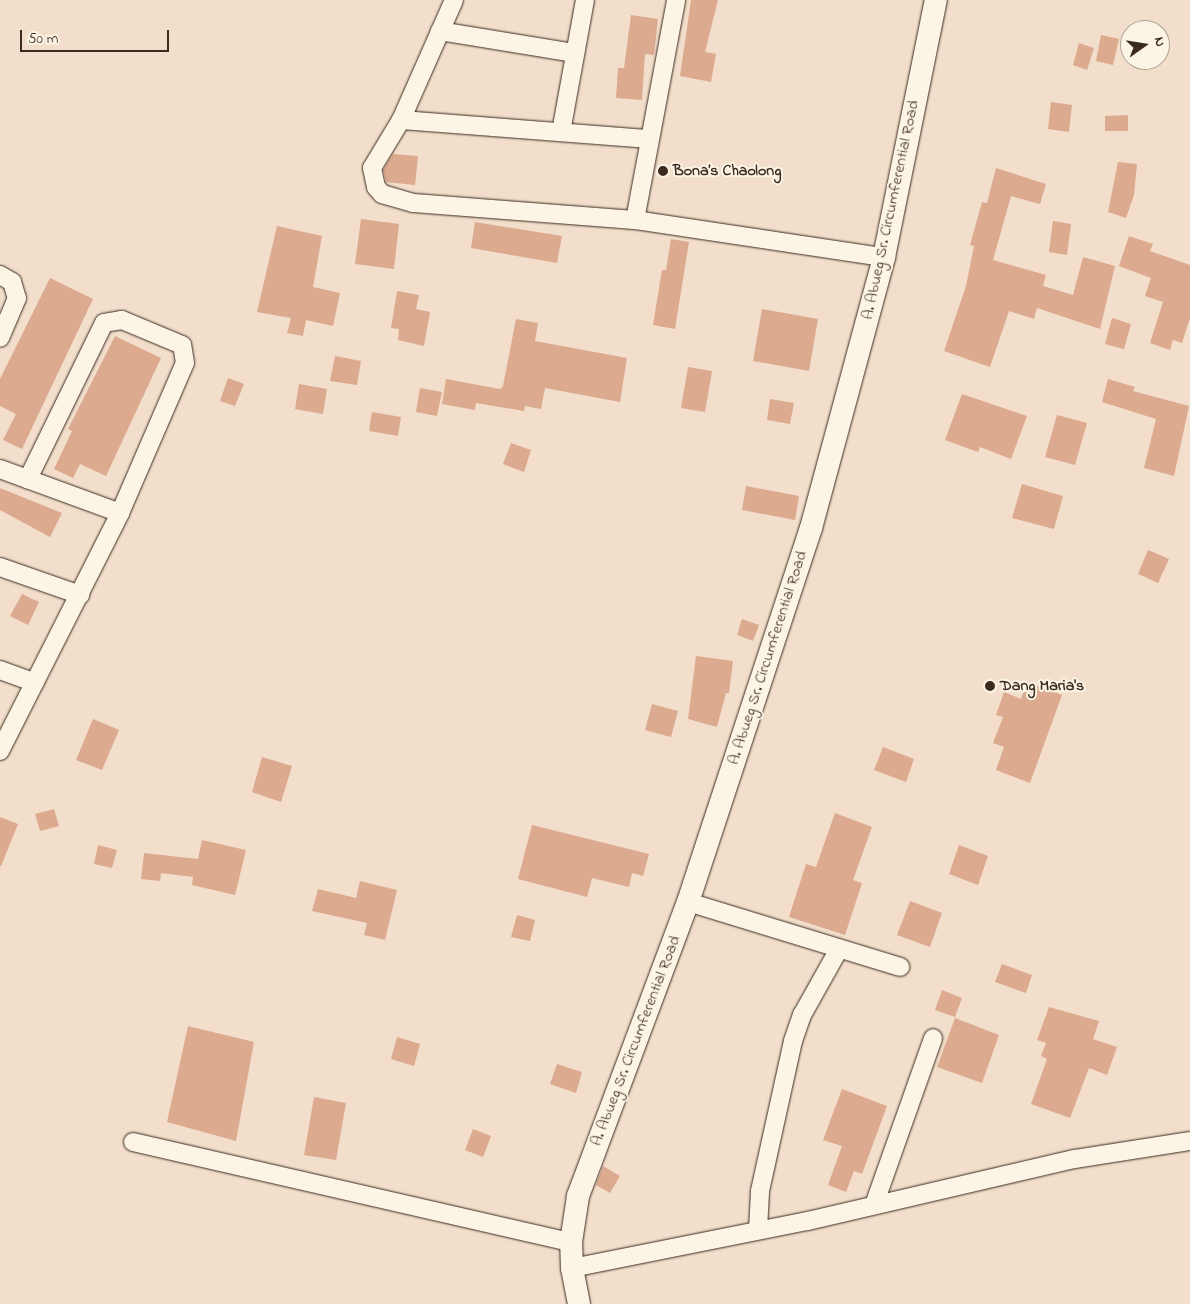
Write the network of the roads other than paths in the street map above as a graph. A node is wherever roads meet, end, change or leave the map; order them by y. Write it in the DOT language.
graph roads {
  1 [pos="454,0"];
  2 [pos="585,0"];
  3 [pos="676,0"];
  4 [pos="936,0"];
  5 [pos="440,32"];
  6 [pos="576,53"];
  7 [pos="401,120"];
  8 [pos="561,132"];
  9 [pos="647,139"];
  10 [pos="635,220"];
  11 [pos="884,257"];
  12 [pos="0,275"];
  13 [pos="0,338"];
  14 [pos="0,469"];
  15 [pos="28,479"];
  16 [pos="120,513"];
  17 [pos="0,566"];
  18 [pos="80,595"];
  19 [pos="0,670"];
  20 [pos="35,683"];
  21 [pos="0,751"];
  22 [pos="688,902"];
  23 [pos="839,949"];
  24 [pos="900,967"];
  25 [pos="933,1038"];
  26 [pos="1190,1141"];
  27 [pos="133,1142"];
  28 [pos="874,1205"];
  29 [pos="758,1230"];
  30 [pos="571,1242"];
  31 [pos="572,1268"];
  32 [pos="579,1304"];
  1 -- 5 [label="street"];
  2 -- 6 [label="street"];
  3 -- 9 [label="street"];
  4 -- 11 [label="street, A. Abueg Sr. Circumferential Road"];
  5 -- 6 [label="street"];
  5 -- 7 [label="street"];
  6 -- 8 [label="street"];
  7 -- 8 [label="street"];
  7 -- 10 [label="street"];
  8 -- 9 [label="street"];
  9 -- 10 [label="street"];
  10 -- 11 [label="street"];
  11 -- 22 [label="street, A. Abueg Sr. Circumferential Road"];
  12 -- 13 [label="street"];
  14 -- 15 [label="street"];
  15 -- 16 [label="street"];
  15 -- 16 [label="street"];
  16 -- 18 [label="street"];
  17 -- 18 [label="street"];
  18 -- 20 [label="street"];
  19 -- 20 [label="street"];
  20 -- 21 [label="street"];
  22 -- 23 [label="street"];
  22 -- 30 [label="street, A. Abueg Sr. Circumferential Road"];
  23 -- 24 [label="street"];
  23 -- 29 [label="street"];
  25 -- 28 [label="street"];
  26 -- 28 [label="street"];
  27 -- 30 [label="street"];
  28 -- 29 [label="street"];
  29 -- 31 [label="street"];
  30 -- 31 [label="street, A. Abueg Sr. Circumferential Road"];
  31 -- 32 [label="street, A. Abueg Sr. Circumferential Road"];
}
